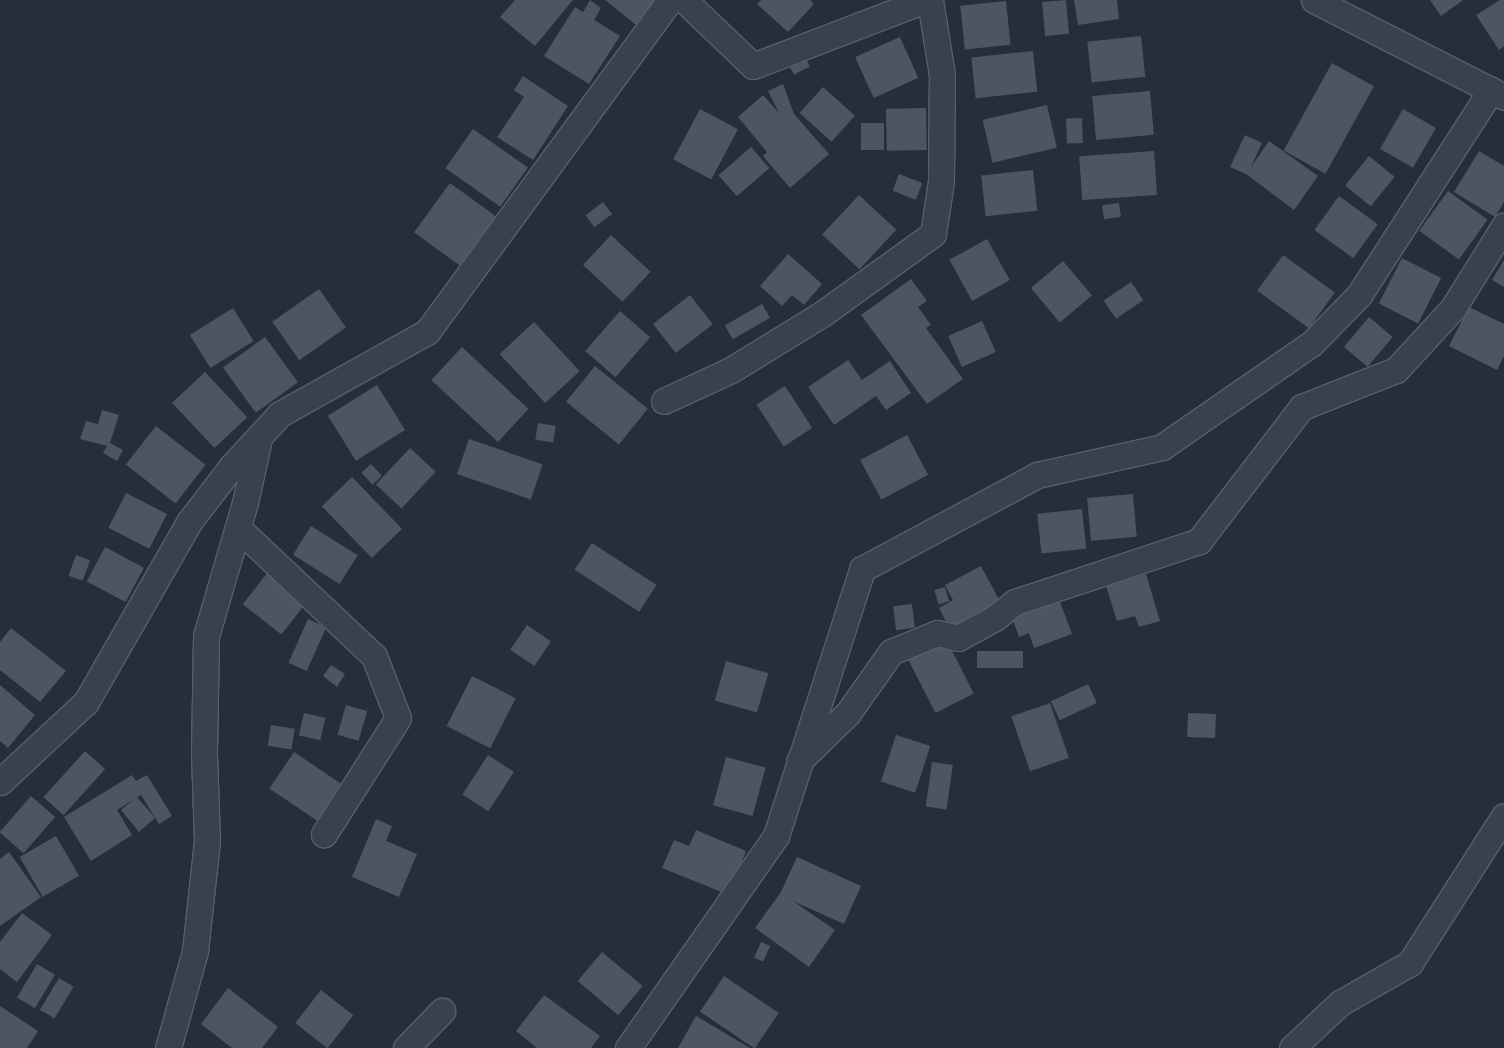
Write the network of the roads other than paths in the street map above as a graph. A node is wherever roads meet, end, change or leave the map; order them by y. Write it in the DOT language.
graph roads {
  1 [pos="670,0"];
  2 [pos="684,0"];
  3 [pos="925,0"];
  4 [pos="930,0"];
  5 [pos="1314,0"];
  6 [pos="1498,93"];
  7 [pos="1504,226"];
  8 [pos="664,401"];
  9 [pos="259,438"];
  10 [pos="238,528"];
  11 [pos="798,763"];
  12 [pos="0,782"];
  13 [pos="1504,816"];
  14 [pos="324,834"];
  15 [pos="442,1011"];
  16 [pos="168,1048"];
  17 [pos="406,1048"];
  18 [pos="628,1048"];
  19 [pos="1292,1048"];
  1 -- 9 [label="street"];
  2 -- 3 [label="street"];
  4 -- 8 [label="street"];
  5 -- 6 [label="street"];
  6 -- 11 [label="street"];
  7 -- 11 [label="street"];
  9 -- 10 [label="street"];
  9 -- 12 [label="street"];
  10 -- 14 [label="street"];
  10 -- 16 [label="street"];
  11 -- 18 [label="street"];
  13 -- 19 [label="street"];
  15 -- 17 [label="street"];
}
